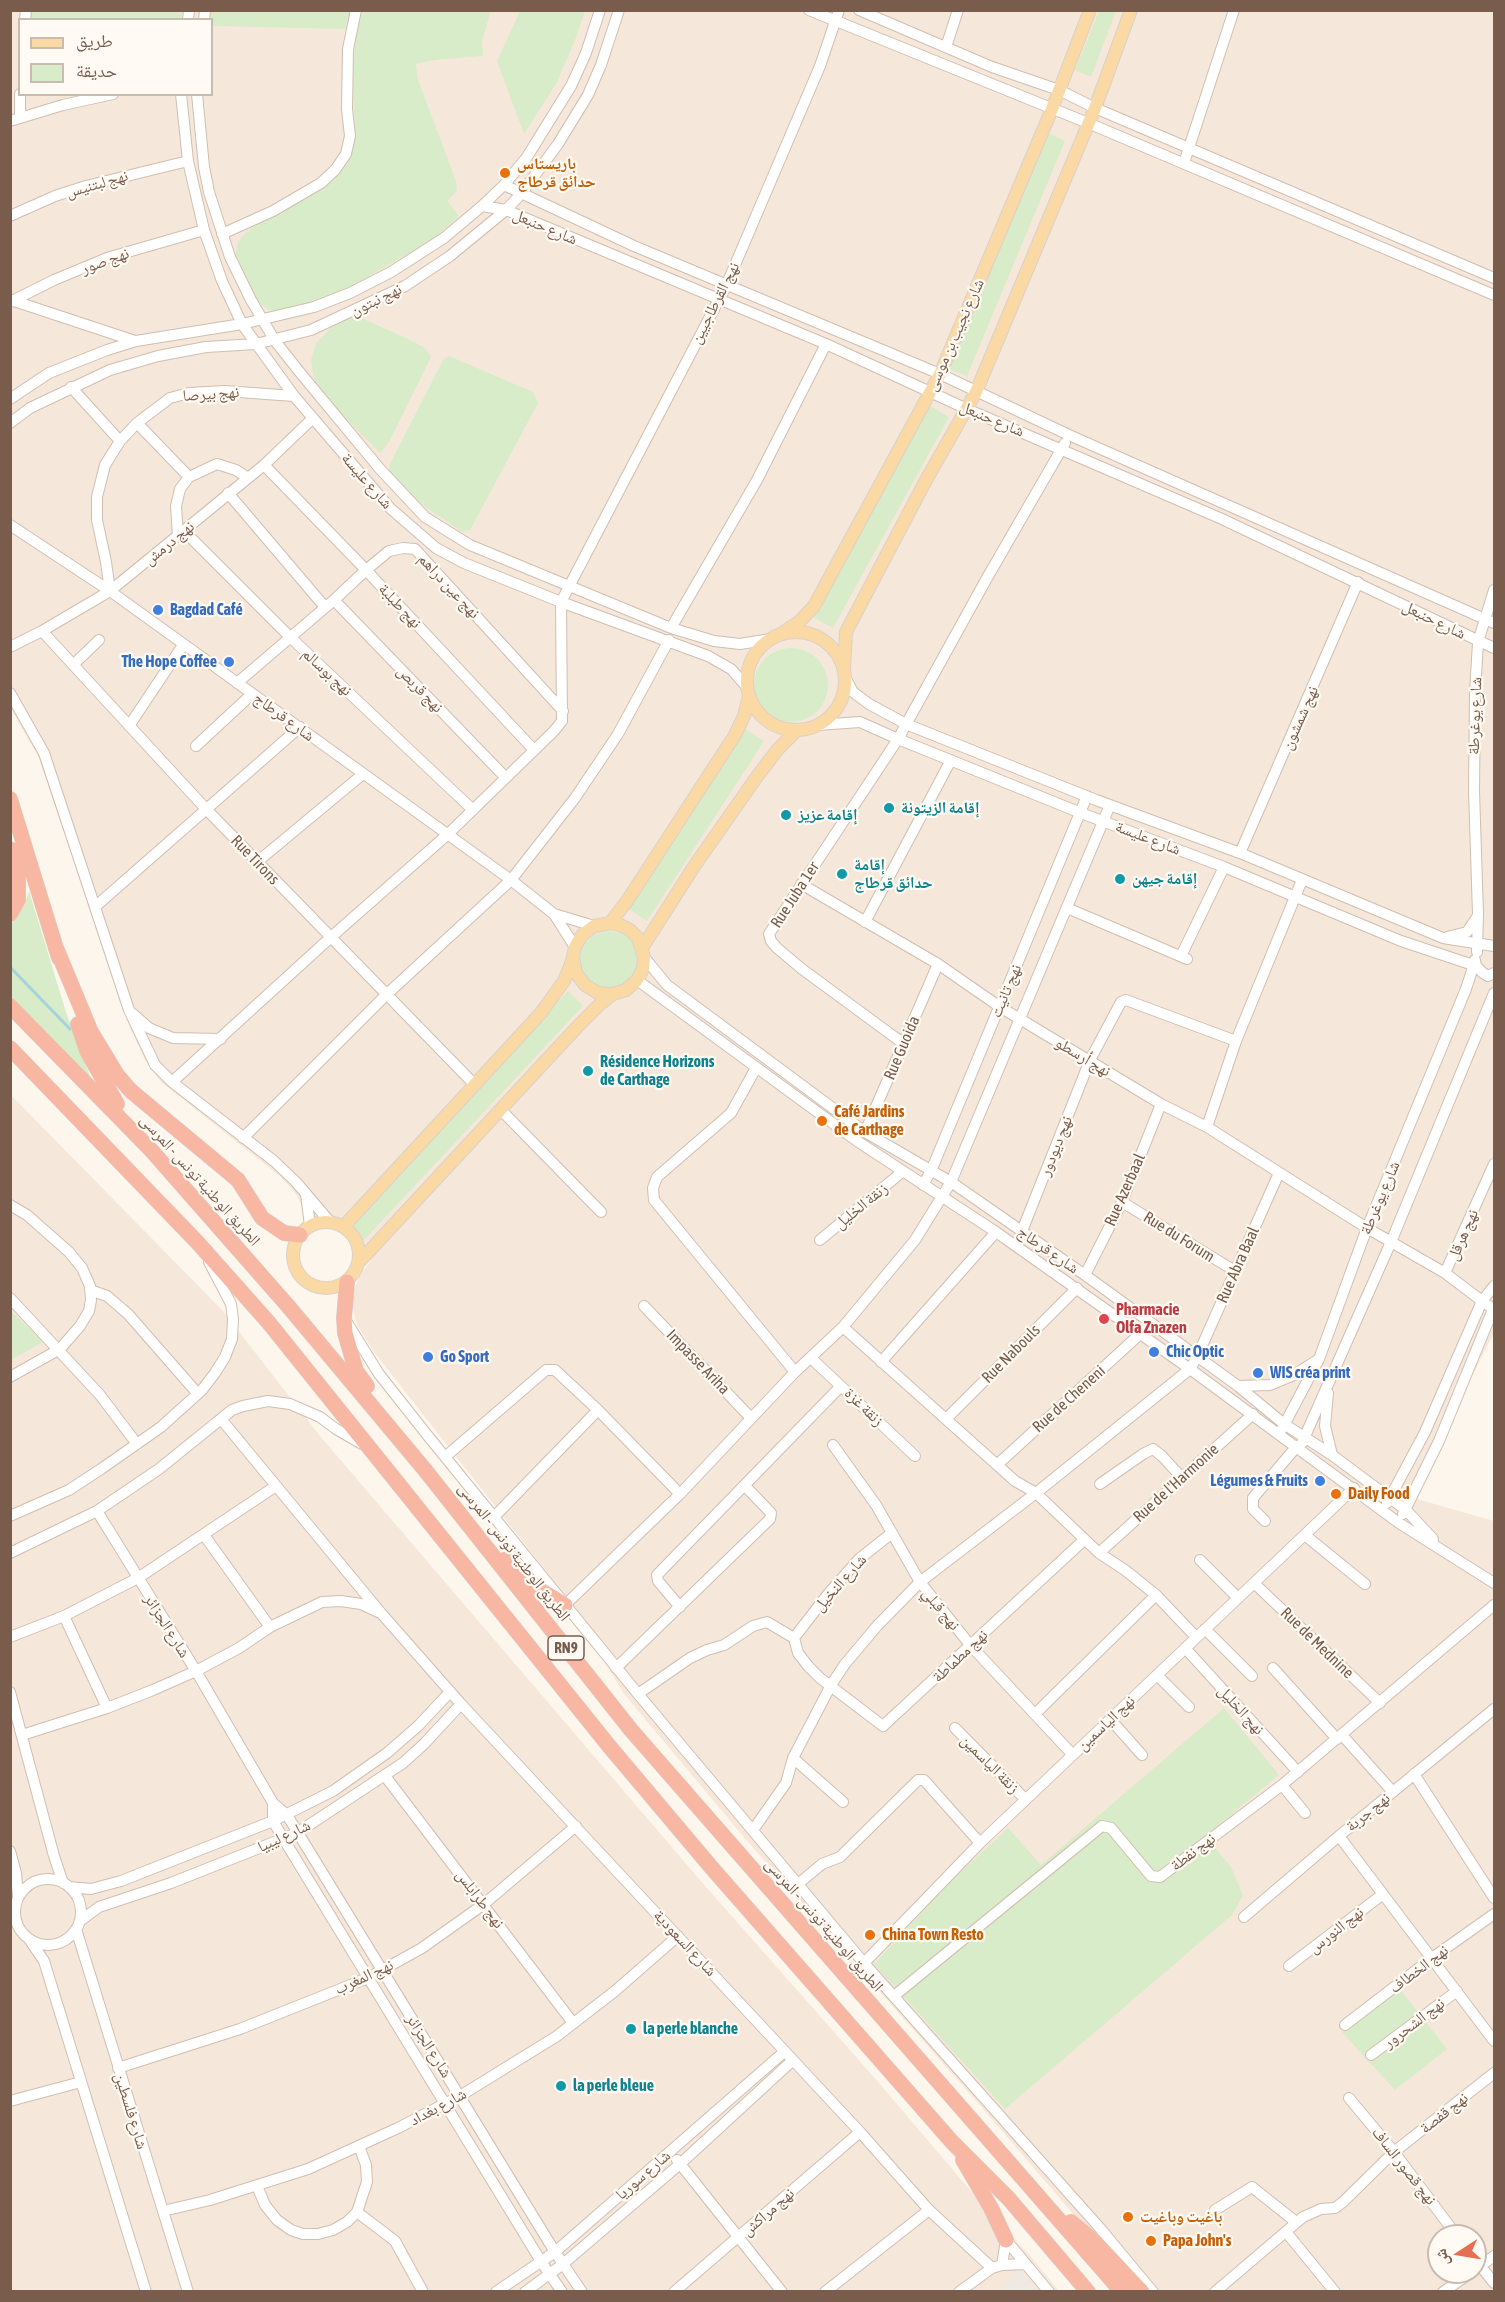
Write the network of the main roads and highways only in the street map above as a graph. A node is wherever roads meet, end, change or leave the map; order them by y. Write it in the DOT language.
graph roads {
  1 [pos="1090,10"];
  2 [pos="1131,10"];
  3 [pos="775,637"];
  4 [pos="844,673"];
  5 [pos="748,692"];
  6 [pos="797,730"];
  7 [pos="10,799"];
  8 [pos="10,849"];
  9 [pos="10,914"];
  10 [pos="610,923"];
  11 [pos="57,950"];
  12 [pos="574,952"];
  13 [pos="643,953"];
  14 [pos="614,994"];
  15 [pos="10,1006"];
  16 [pos="10,1048"];
  17 [pos="151,1150"];
  18 [pos="344,1226"];
  19 [pos="305,1230"];
  20 [pos="360,1260"];
  21 [pos="347,1282"];
  22 [pos="425,1470"];
  23 [pos="473,1529"];
  24 [pos="565,1605"];
  25 [pos="952,2142"];
  26 [pos="1030,2186"];
  27 [pos="1006,2240"];
  28 [pos="1088,2292"];
  29 [pos="1122,2292"];
  30 [pos="1142,2292"];
  1 -- 3 [label="main road, شارع نجيب بن موسى"];
  2 -- 4 [label="main road"];
  3 -- 4 [label="main road"];
  3 -- 5 [label="main road"];
  4 -- 6 [label="main road"];
  5 -- 6 [label="main road"];
  5 -- 10 [label="main road"];
  6 -- 13 [label="main road"];
  7 -- 11 [label="highway"];
  8 -- 9 [label="highway"];
  10 -- 12 [label="main road"];
  10 -- 13 [label="main road"];
  11 -- 17 [label="highway"];
  11 -- 19 [label="highway"];
  12 -- 14 [label="main road"];
  12 -- 18 [label="main road"];
  13 -- 14 [label="main road"];
  14 -- 20 [label="main road"];
  15 -- 17 [label="highway, الطريق الوطنية تونس - المرسى / RN9"];
  16 -- 25 [label="highway, RN9"];
  17 -- 22 [label="highway, الطريق الوطنية تونس - المرسى / RN9"];
  18 -- 19 [label="main road"];
  18 -- 20 [label="main road"];
  19 -- 21 [label="main road"];
  20 -- 21 [label="main road"];
  21 -- 22 [label="highway"];
  22 -- 23 [label="highway, الطريق الوطنية تونس - المرسى / RN9"];
  23 -- 24 [label="highway"];
  23 -- 26 [label="highway, الطريق الوطنية تونس - المرسى / RN9"];
  25 -- 27 [label="highway"];
  25 -- 28 [label="highway, RN9"];
  26 -- 29 [label="highway, الطريق الوطنية تونس - المرسى / RN9"];
  26 -- 30 [label="highway"];
}
